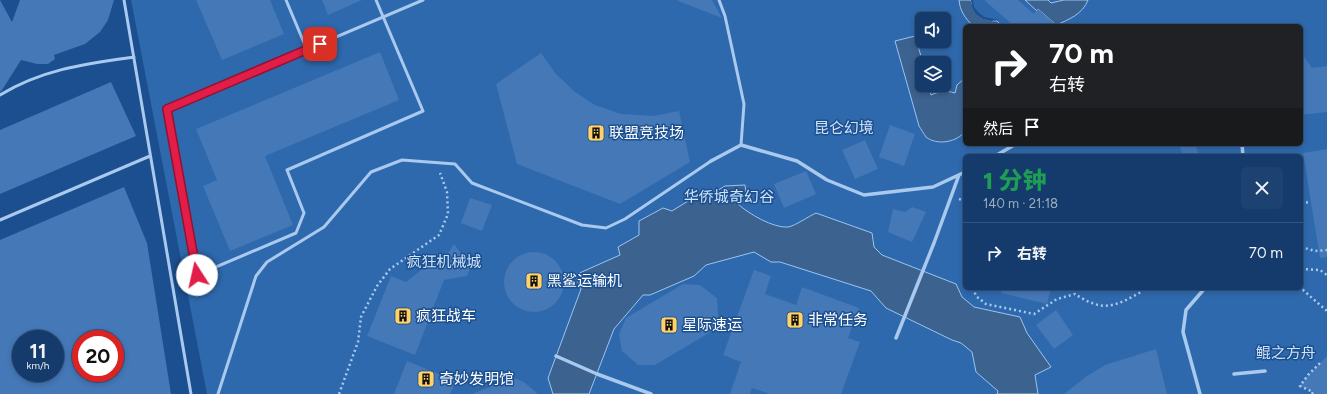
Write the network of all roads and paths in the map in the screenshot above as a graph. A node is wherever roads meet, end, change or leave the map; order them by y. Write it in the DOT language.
graph roads {
  1 [pos="124,0"];
  2 [pos="286,0"];
  3 [pos="376,0"];
  4 [pos="423,0"];
  5 [pos="719,0"];
  6 [pos="383,17"];
  7 [pos="307,50"];
  8 [pos="134,57"];
  9 [pos="0,95"];
  10 [pos="741,145"];
  11 [pos="1012,146"];
  12 [pos="998,154"];
  13 [pos="150,156"];
  14 [pos="711,161"];
  15 [pos="428,162"];
  16 [pos="963,173"];
  17 [pos="959,175"];
  18 [pos="1311,202"];
  19 [pos="1303,203"];
  20 [pos="0,220"];
  21 [pos="1303,248"];
  22 [pos="1327,250"];
  23 [pos="1303,268"];
  24 [pos="1327,275"];
  25 [pos="974,290"];
  26 [pos="1142,290"];
  27 [pos="1203,290"];
  28 [pos="1303,290"];
  29 [pos="1327,311"];
  30 [pos="896,338"];
  31 [pos="556,356"];
  32 [pos="1320,363"];
  33 [pos="1265,371"];
  34 [pos="1234,374"];
  35 [pos="191,394"];
  36 [pos="218,394"];
  37 [pos="339,394"];
  38 [pos="651,394"];
  39 [pos="1200,394"];
  40 [pos="1312,394"];
  1 -- 8 [label="lane"];
  2 -- 7 [label="lane"];
  3 -- 6 [label="lane"];
  4 -- 6 [label="lane"];
  5 -- 10 [label="lane"];
  6 -- 7 [label="lane"];
  6 -- 7 [label="lane"];
  8 -- 9 [label="lane"];
  8 -- 13 [label="lane"];
  10 -- 14 [label="street"];
  10 -- 17 [label="street"];
  11 -- 12 [label="street"];
  13 -- 20 [label="lane"];
  13 -- 35 [label="lane"];
  14 -- 15 [label="lane"];
  15 -- 36 [label="lane"];
  15 -- 37 [label="path"];
  16 -- 17 [label="street"];
  17 -- 30 [label="street"];
  18 -- 19 [label="path"];
  21 -- 22 [label="path"];
  23 -- 24 [label="path"];
  25 -- 26 [label="path"];
  27 -- 39 [label="street"];
  28 -- 29 [label="path"];
  31 -- 38 [label="street"];
  32 -- 40 [label="path"];
  33 -- 34 [label="street"];
}
